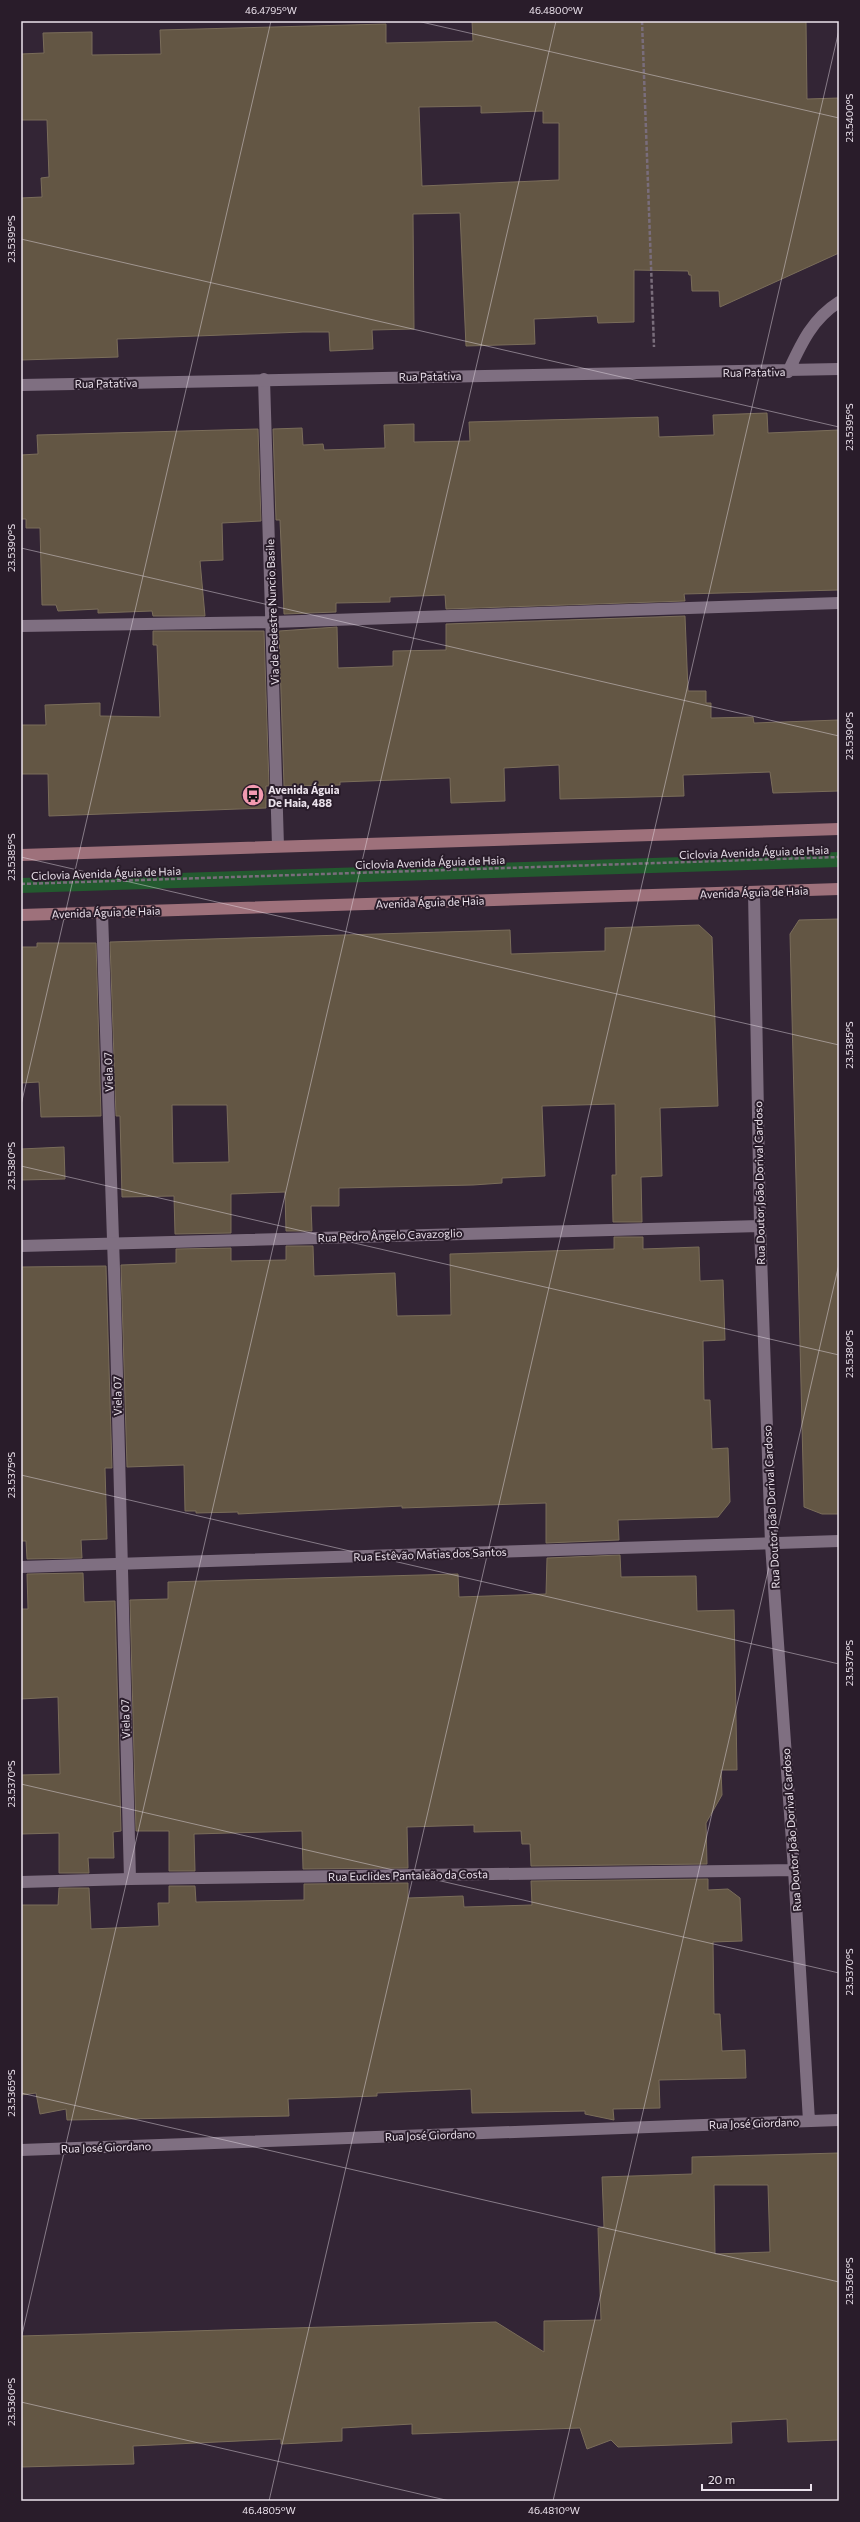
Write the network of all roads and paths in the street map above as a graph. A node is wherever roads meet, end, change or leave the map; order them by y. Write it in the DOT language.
graph roads {
  1 [pos="642,21"];
  2 [pos="839,302"];
  3 [pos="839,369"];
  4 [pos="788,372"];
  5 [pos="656,373"];
  6 [pos="264,379"];
  7 [pos="21,385"];
  8 [pos="839,603"];
  9 [pos="273,622"];
  10 [pos="21,626"];
  11 [pos="839,829"];
  12 [pos="278,846"];
  13 [pos="21,855"];
  14 [pos="839,857"];
  15 [pos="21,884"];
  16 [pos="839,889"];
  17 [pos="754,892"];
  18 [pos="102,912"];
  19 [pos="21,915"];
  20 [pos="760,1226"];
  21 [pos="113,1243"];
  22 [pos="21,1246"];
  23 [pos="839,1541"];
  24 [pos="771,1544"];
  25 [pos="121,1563"];
  26 [pos="21,1567"];
  27 [pos="794,1870"];
  28 [pos="130,1879"];
  29 [pos="21,1882"];
  30 [pos="839,2120"];
  31 [pos="809,2121"];
  32 [pos="21,2150"];
  1 -- 5 [label="path"];
  2 -- 4 [label="street"];
  3 -- 4 [label="street, Rua Patativa"];
  4 -- 5 [label="street, Rua Patativa"];
  5 -- 6 [label="street, Rua Patativa"];
  6 -- 7 [label="street, Rua Patativa"];
  6 -- 9 [label="street, Via de Pedestre Nuncio Basile"];
  8 -- 9 [label="street"];
  9 -- 10 [label="street"];
  9 -- 12 [label="street, Via de Pedestre Nuncio Basile"];
  11 -- 12 [label="main road"];
  12 -- 13 [label="main road"];
  14 -- 15 [label="path, Ciclovia Avenida Águia de Haia"];
  16 -- 17 [label="main road, Avenida Águia de Haia"];
  17 -- 18 [label="main road, Avenida Águia de Haia"];
  17 -- 20 [label="street, Rua Doutor João Dorival Cardoso"];
  18 -- 19 [label="main road, Avenida Águia de Haia"];
  18 -- 21 [label="street, Viela 07"];
  20 -- 21 [label="street, Rua Pedro Ângelo Cavazoglio"];
  20 -- 24 [label="street, Rua Doutor João Dorival Cardoso"];
  21 -- 22 [label="street, Rua Pedro Ângelo Cavazoglio"];
  21 -- 25 [label="street, Viela 07"];
  23 -- 24 [label="street, Rua Estêvão Matias dos Santos"];
  24 -- 25 [label="street, Rua Estêvão Matias dos Santos"];
  24 -- 27 [label="street, Rua Doutor João Dorival Cardoso"];
  25 -- 26 [label="street, Rua Estêvão Matias dos Santos"];
  25 -- 28 [label="street, Viela 07"];
  27 -- 28 [label="street, Rua Euclides Pantaleão da Costa"];
  27 -- 31 [label="street, Rua Doutor João Dorival Cardoso"];
  28 -- 29 [label="street, Rua Euclides Pantaleão da Costa"];
  30 -- 31 [label="street, Rua José Giordano"];
  31 -- 32 [label="street, Rua José Giordano"];
}
